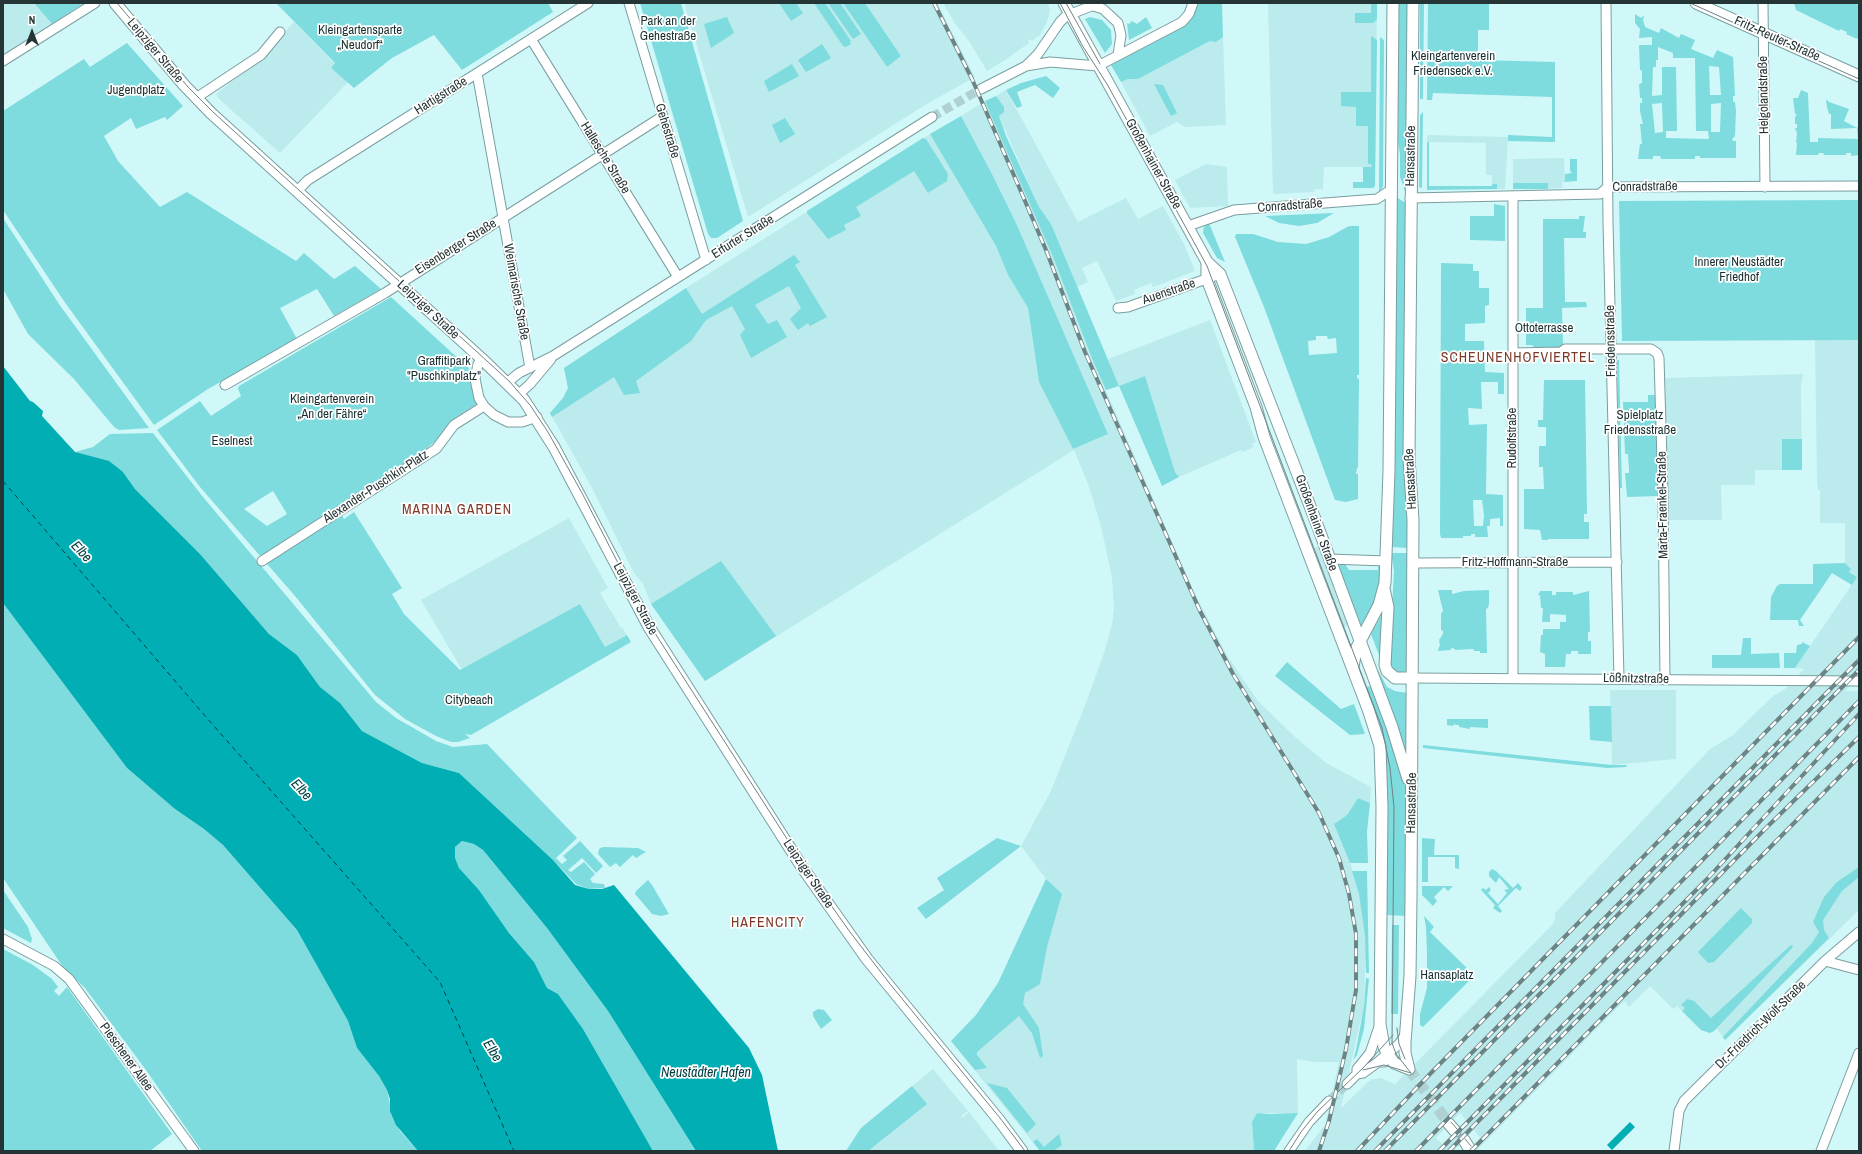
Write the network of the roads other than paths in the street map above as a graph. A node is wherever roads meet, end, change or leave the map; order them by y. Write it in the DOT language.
graph roads {
  1 [pos="95,3"];
  2 [pos="115,3"];
  3 [pos="588,3"];
  4 [pos="629,3"];
  5 [pos="1064,3"];
  6 [pos="1193,3"];
  7 [pos="1393,3"];
  8 [pos="1413,3"];
  9 [pos="1606,3"];
  10 [pos="1696,3"];
  11 [pos="1763,3"];
  12 [pos="1096,4"];
  13 [pos="1069,14"];
  14 [pos="280,32"];
  15 [pos="1763,33"];
  16 [pos="531,39"];
  17 [pos="1118,55"];
  18 [pos="3,61"];
  19 [pos="1026,66"];
  20 [pos="1098,66"];
  21 [pos="477,73"];
  22 [pos="1859,76"];
  23 [pos="981,89"];
  24 [pos="196,98"];
  25 [pos="663,116"];
  26 [pos="932,117"];
  27 [pos="603,154"];
  28 [pos="1859,186"];
  29 [pos="1608,187"];
  30 [pos="1765,187"];
  31 [pos="1392,189"];
  32 [pos="297,191"];
  33 [pos="1513,197"];
  34 [pos="1410,198"];
  35 [pos="503,218"];
  36 [pos="1188,226"];
  37 [pos="706,260"];
  38 [pos="1207,262"];
  39 [pos="1220,274"];
  40 [pos="678,277"];
  41 [pos="1207,279"];
  42 [pos="399,283"];
  43 [pos="1118,308"];
  44 [pos="1612,349"];
  45 [pos="1513,353"];
  46 [pos="553,356"];
  47 [pos="482,359"];
  48 [pos="530,368"];
  49 [pos="508,382"];
  50 [pos="225,385"];
  51 [pos="519,394"];
  52 [pos="484,406"];
  53 [pos="536,417"];
  54 [pos="1329,559"];
  55 [pos="262,561"];
  56 [pos="1386,561"];
  57 [pos="1617,562"];
  58 [pos="1417,563"];
  59 [pos="1513,563"];
  60 [pos="1384,589"];
  61 [pos="1360,640"];
  62 [pos="1354,672"];
  63 [pos="1412,678"];
  64 [pos="1513,678"];
  65 [pos="1619,678"];
  66 [pos="1665,679"];
  67 [pos="1859,681"];
  68 [pos="1411,792"];
  69 [pos="1859,932"];
  70 [pos="3,939"];
  71 [pos="1825,962"];
  72 [pos="1859,970"];
  73 [pos="1380,1024"];
  74 [pos="1407,1031"];
  75 [pos="1859,1053"];
  76 [pos="1391,1058"];
  77 [pos="1357,1074"];
  78 [pos="1347,1084"];
  79 [pos="1330,1101"];
  80 [pos="194,1151"];
  81 [pos="1022,1151"];
  82 [pos="1290,1151"];
  83 [pos="1674,1151"];
  84 [pos="1821,1151"];
  1 -- 18 [label="street"];
  2 -- 24 [label="main road, Leipziger Straße"];
  3 -- 16 [label="street, Hartigstraße"];
  4 -- 25 [label="street, Gehestraße"];
  5 -- 13 [label="main road"];
  6 -- 17 [label="street"];
  7 -- 31 [label="main road, Hansastraße"];
  8 -- 34 [label="main road, Hansastraße"];
  9 -- 29 [label="street, Friedensstraße"];
  10 -- 15 [label="main road, Fritz-Reuter-Straße"];
  11 -- 15 [label="street, Helgolandstraße"];
  12 -- 13 [label="street"];
  12 -- 17 [label="street"];
  13 -- 19 [label="street"];
  13 -- 20 [label="main road, Großenhainer Straße"];
  14 -- 24 [label="street"];
  15 -- 22 [label="main road, Fritz-Reuter-Straße"];
  15 -- 30 [label="street, Helgolandstraße"];
  16 -- 21 [label="street, Hartigstraße"];
  16 -- 27 [label="street, Hallesche Straße"];
  17 -- 20 [label="street"];
  19 -- 20 [label="street"];
  19 -- 23 [label="street"];
  20 -- 36 [label="main road, Großenhainer Straße"];
  21 -- 32 [label="street, Hartigstraße"];
  21 -- 35 [label="street, Weimarische Straße"];
  24 -- 32 [label="main road, Leipziger Straße"];
  25 -- 27 [label="street, Eisenberger Straße"];
  25 -- 37 [label="street, Gehestraße"];
  26 -- 37 [label="street, Erfurter Straße"];
  27 -- 35 [label="street, Eisenberger Straße"];
  27 -- 40 [label="street, Hallesche Straße"];
  28 -- 30 [label="street, Conradstraße"];
  29 -- 30 [label="street, Conradstraße"];
  29 -- 33 [label="street, Conradstraße"];
  29 -- 44 [label="street, Friedensstraße"];
  31 -- 34 [label="main road"];
  31 -- 36 [label="street, Conradstraße"];
  31 -- 56 [label="main road, Hansastraße"];
  32 -- 42 [label="main road, Leipziger Straße"];
  33 -- 34 [label="street, Conradstraße"];
  33 -- 45 [label="street, Rudolfstraße"];
  34 -- 58 [label="main road, Hansastraße"];
  35 -- 42 [label="street, Eisenberger Straße"];
  35 -- 48 [label="street, Weimarische Straße"];
  36 -- 38 [label="main road, Großenhainer Straße"];
  37 -- 40 [label="street, Erfurter Straße"];
  38 -- 39 [label="main road, Großenhainer Straße"];
  38 -- 41 [label="main road, Großenhainer Straße"];
  39 -- 41 [label="street, Auenstraße"];
  39 -- 54 [label="main road, Großenhainer Straße"];
  40 -- 46 [label="street, Erfurter Straße"];
  41 -- 43 [label="street, Auenstraße"];
  41 -- 62 [label="main road, Großenhainer Straße"];
  42 -- 47 [label="main road, Leipziger Straße"];
  42 -- 50 [label="street, Eisenberger Straße"];
  44 -- 45 [label="street, Marta-Fraenkel-Straße"];
  44 -- 57 [label="street, Friedensstraße"];
  44 -- 66 [label="street, Marta-Fraenkel-Straße"];
  45 -- 59 [label="street, Rudolfstraße"];
  46 -- 48 [label="street, Erfurter Straße"];
  46 -- 51 [label="street, Erfurter Straße"];
  47 -- 49 [label="main road, Leipziger Straße"];
  47 -- 52 [label="street"];
  48 -- 49 [label="street, Erfurter Straße"];
  49 -- 51 [label="main road, Leipziger Straße"];
  51 -- 53 [label="main road, Leipziger Straße"];
  52 -- 53 [label="street"];
  52 -- 55 [label="street, Alexander-Puschkin-Platz"];
  53 -- 81 [label="main road, Leipziger Straße"];
  54 -- 56 [label="street"];
  54 -- 61 [label="main road, Großenhainer Straße"];
  56 -- 60 [label="main road, Hansastraße"];
  57 -- 59 [label="street, Fritz-Hoffmann-Straße"];
  57 -- 65 [label="street, Friedensstraße"];
  58 -- 59 [label="street, Fritz-Hoffmann-Straße"];
  58 -- 63 [label="main road, Hansastraße"];
  59 -- 64 [label="street, Rudolfstraße"];
  60 -- 61 [label="main road, Hansastraße"];
  60 -- 63 [label="main road"];
  61 -- 62 [label="main road, Hansastraße"];
  61 -- 68 [label="main road, Großenhainer Straße"];
  62 -- 73 [label="main road, Hansastraße"];
  63 -- 64 [label="street, Lößnitzstraße"];
  63 -- 68 [label="main road, Hansastraße"];
  64 -- 65 [label="street, Lößnitzstraße"];
  65 -- 66 [label="street, Lößnitzstraße"];
  66 -- 67 [label="street, Lößnitzstraße"];
  68 -- 74 [label="main road, Hansastraße"];
  69 -- 71 [label="street, Dr.-Friedrich-Wolf-Straße"];
  70 -- 80 [label="street, Pieschener Allee"];
  71 -- 72 [label="street"];
  71 -- 83 [label="street, Dr.-Friedrich-Wolf-Straße"];
  73 -- 76 [label="main road, Hansastraße"];
  73 -- 77 [label="street"];
  74 -- 76 [label="street"];
  74 -- 76 [label="main road, Hansastraße"];
  75 -- 84 [label="street"];
  76 -- 77 [label="street"];
  77 -- 78 [label="street"];
  79 -- 82 [label="street"];
}
